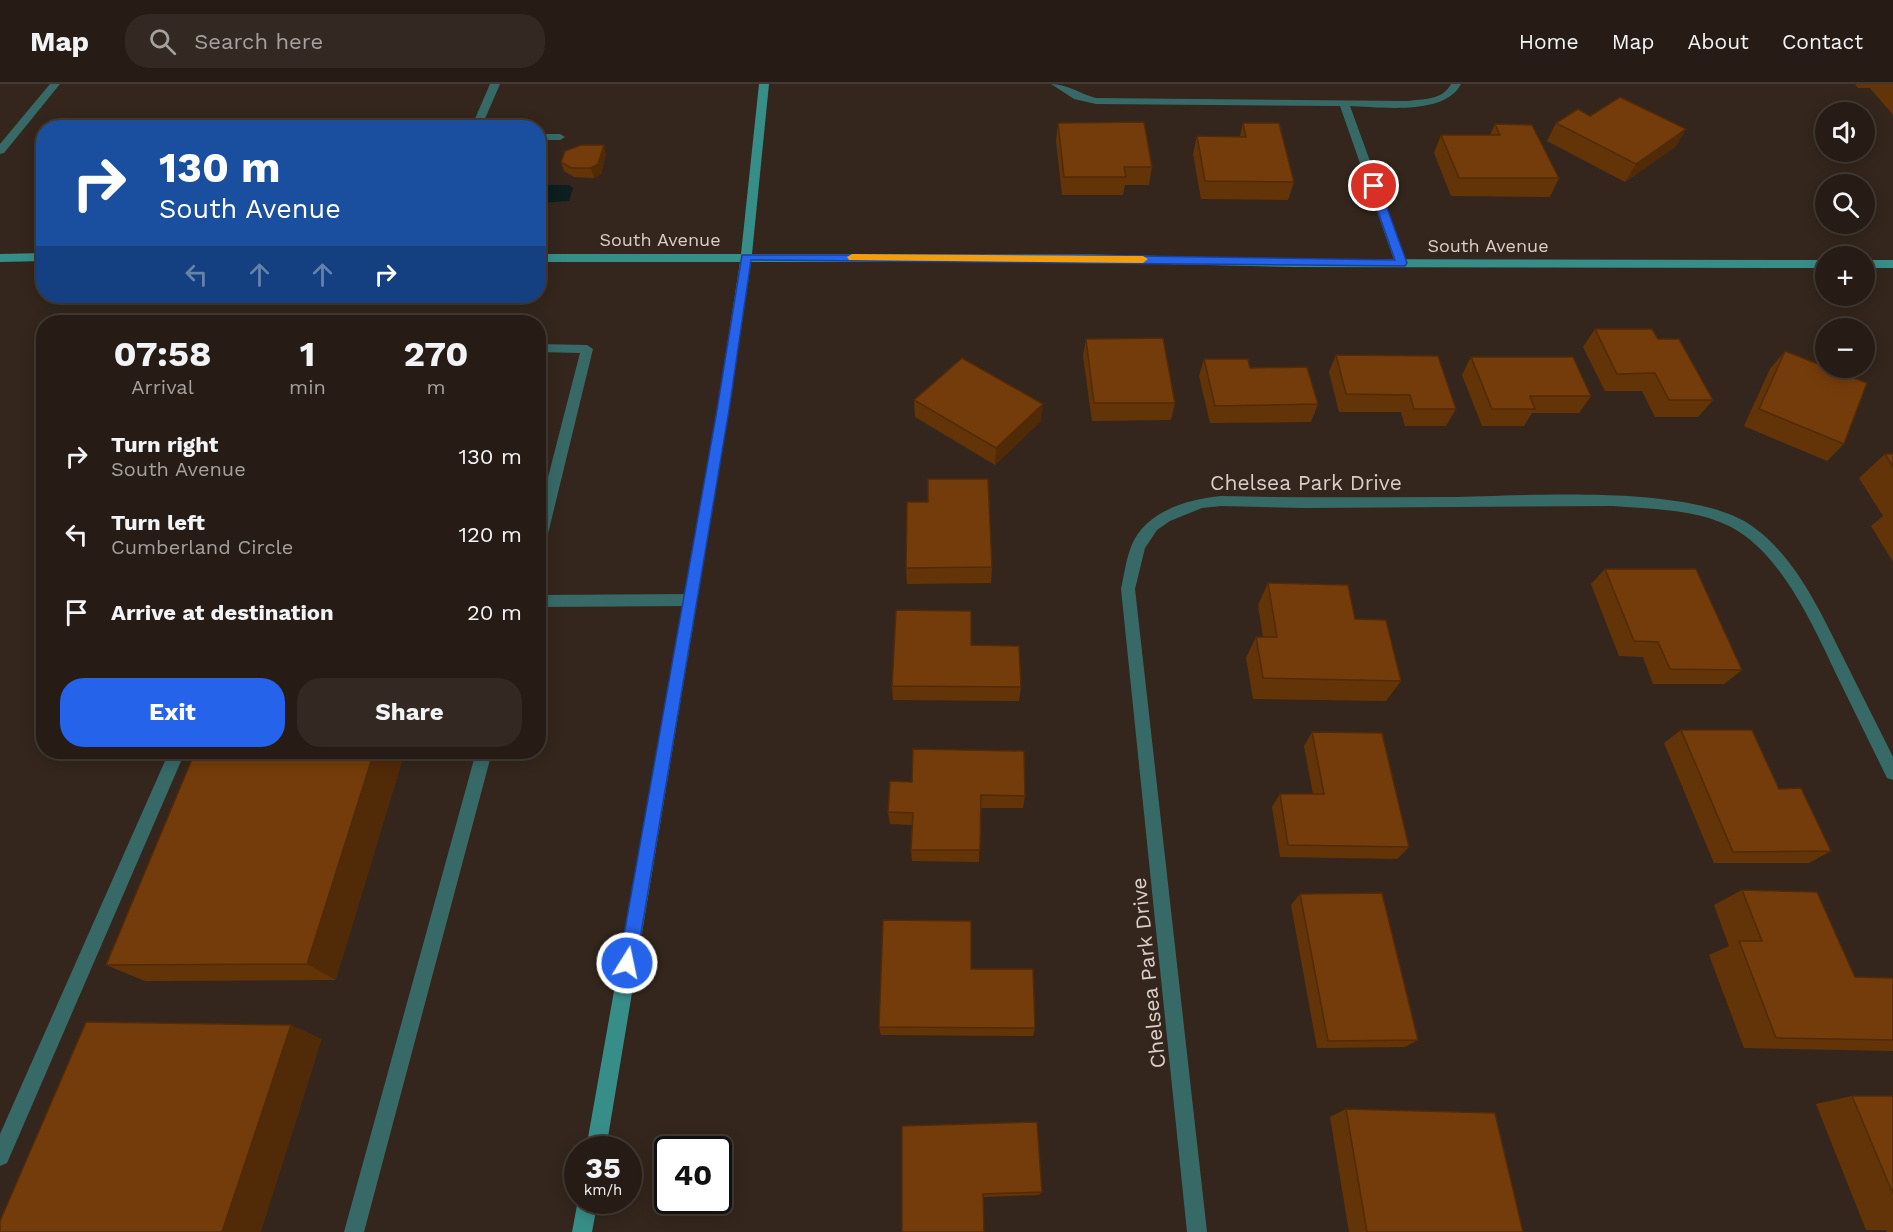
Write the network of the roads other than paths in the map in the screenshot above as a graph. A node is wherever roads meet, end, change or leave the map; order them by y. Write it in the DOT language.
graph roads {
  1 [pos="55,84"];
  2 [pos="495,84"];
  3 [pos="764,84"];
  4 [pos="1056,84"];
  5 [pos="1456,84"];
  6 [pos="1344,104"];
  7 [pos="479,120"];
  8 [pos="546,136"];
  9 [pos="560,137"];
  10 [pos="0,151"];
  11 [pos="36,257"];
  12 [pos="746,257"];
  13 [pos="0,258"];
  14 [pos="546,258"];
  15 [pos="1401,263"];
  16 [pos="1815,264"];
  17 [pos="1875,264"];
  18 [pos="1893,264"];
  19 [pos="546,348"];
  20 [pos="546,514"];
  21 [pos="690,600"];
  22 [pos="546,601"];
  23 [pos="174,759"];
  24 [pos="482,759"];
  25 [pos="1893,773"];
  26 [pos="598,1136"];
  27 [pos="0,1156"];
  28 [pos="585,1214"];
  29 [pos="354,1232"];
  30 [pos="582,1232"];
  31 [pos="1197,1232"];
  1 -- 10 [label="street"];
  2 -- 7 [label="street"];
  3 -- 12 [label="street"];
  4 -- 6 [label="street"];
  5 -- 6 [label="street"];
  6 -- 15 [label="street"];
  8 -- 9 [label="street"];
  11 -- 13 [label="street"];
  12 -- 14 [label="street, South Avenue"];
  12 -- 15 [label="street, South Avenue"];
  12 -- 21 [label="street"];
  15 -- 16 [label="street, South Avenue"];
  17 -- 18 [label="street"];
  19 -- 20 [label="street"];
  21 -- 22 [label="street"];
  21 -- 26 [label="street"];
  23 -- 27 [label="street"];
  24 -- 29 [label="street"];
  25 -- 31 [label="street, Chelsea Park Drive"];
  28 -- 30 [label="street"];
}
